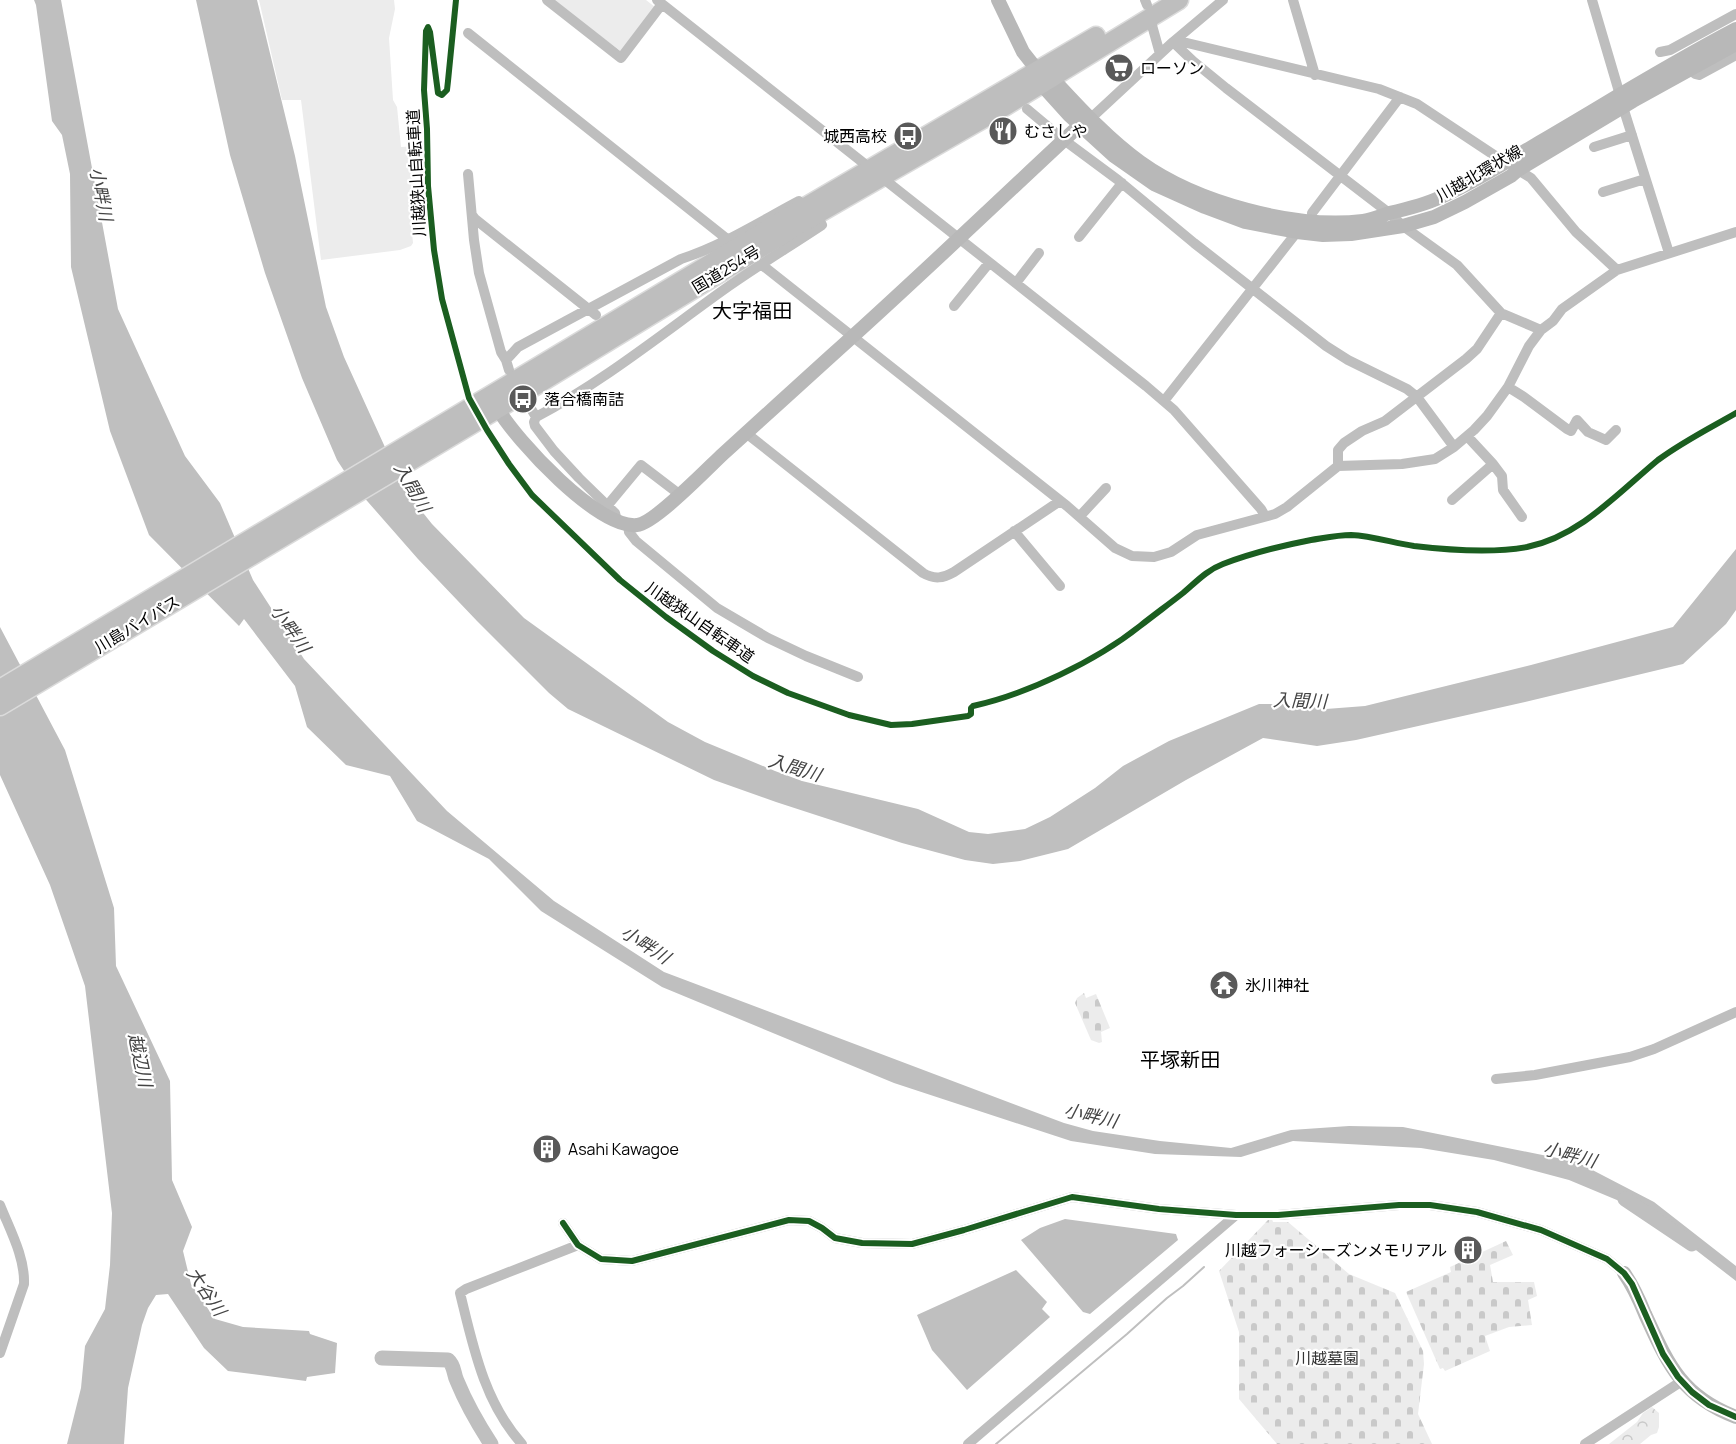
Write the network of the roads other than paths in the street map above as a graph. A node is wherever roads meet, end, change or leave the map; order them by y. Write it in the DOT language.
graph roads {
  1 [pos="547,0"];
  2 [pos="998,0"];
  3 [pos="1179,0"];
  4 [pos="1293,0"];
  5 [pos="1593,0"];
  6 [pos="1220,1"];
  7 [pos="660,2"];
  8 [pos="1149,6"];
  9 [pos="1736,14"];
  10 [pos="1736,29"];
  11 [pos="468,33"];
  12 [pos="1685,41"];
  13 [pos="1173,42"];
  14 [pos="1736,44"];
  15 [pos="1660,52"];
  16 [pos="1160,54"];
  17 [pos="1691,54"];
  18 [pos="1736,55"];
  19 [pos="1691,69"];
  20 [pos="1315,75"];
  21 [pos="1044,78"];
  22 [pos="1400,97"];
  23 [pos="1621,101"];
  24 [pos="1027,109"];
  25 [pos="1085,122"];
  26 [pos="1632,135"];
  27 [pos="1064,140"];
  28 [pos="1594,147"];
  29 [pos="1506,163"];
  30 [pos="871,170"];
  31 [pos="1518,170"];
  32 [pos="468,174"];
  33 [pos="1340,175"];
  34 [pos="1645,179"];
  35 [pos="1122,183"];
  36 [pos="1603,192"];
  37 [pos="1389,213"];
  38 [pos="472,215"];
  39 [pos="817,215"];
  40 [pos="1313,222"];
  41 [pos="1402,226"];
  42 [pos="1297,232"];
  43 [pos="1736,232"];
  44 [pos="1079,237"];
  45 [pos="959,238"];
  46 [pos="727,239"];
  47 [pos="1039,253"];
  48 [pos="1669,253"];
  49 [pos="989,263"];
  50 [pos="762,264"];
  51 [pos="1617,270"];
  52 [pos="1016,284"];
  53 [pos="1252,288"];
  54 [pos="954,306"];
  55 [pos="592,312"];
  56 [pos="1501,313"];
  57 [pos="1541,330"];
  58 [pos="853,336"];
  59 [pos="1508,387"];
  60 [pos="1417,397"];
  61 [pos="1164,401"];
  62 [pos="530,406"];
  63 [pos="491,407"];
  64 [pos="536,417"];
  65 [pos="1616,430"];
  66 [pos="746,433"];
  67 [pos="1467,436"];
  68 [pos="1454,447"];
  69 [pos="1493,464"];
  70 [pos="1338,466"];
  71 [pos="1106,488"];
  72 [pos="679,494"];
  73 [pos="1452,500"];
  74 [pos="1060,501"];
  75 [pos="607,506"];
  76 [pos="1080,516"];
  77 [pos="1265,516"];
  78 [pos="1522,517"];
  79 [pos="622,523"];
  80 [pos="1014,531"];
  81 [pos="275,533"];
  82 [pos="1060,586"];
  83 [pos="138,615"];
  84 [pos="858,677"];
  85 [pos="0,689"];
  86 [pos="0,706"];
  87 [pos="1736,1012"];
  88 [pos="1496,1079"];
  89 [pos="0,1205"];
  90 [pos="1236,1215"];
  91 [pos="563,1223"];
  92 [pos="3,1224"];
  93 [pos="578,1245"];
  94 [pos="1623,1273"];
  95 [pos="0,1353"];
  96 [pos="1682,1382"];
  97 [pos="1736,1417"];
  98 [pos="522,1444"];
  99 [pos="968,1444"];
  100 [pos="1585,1444"];
  1 -- 7 [label="street"];
  2 -- 21 [label="main road, 川越北環状線"];
  3 -- 8 [label="highway, 国道254号"];
  4 -- 20 [label="street"];
  5 -- 23 [label="street"];
  6 -- 13 [label="street"];
  7 -- 30 [label="street"];
  8 -- 16 [label="street"];
  8 -- 21 [label="highway, 国道254号"];
  9 -- 12 [label="street"];
  10 -- 17 [label="main road, 川越北環状線"];
  11 -- 46 [label="street"];
  12 -- 15 [label="street"];
  12 -- 17 [label="street"];
  13 -- 16 [label="street"];
  13 -- 20 [label="street"];
  13 -- 33 [label="street"];
  14 -- 19 [label="main road, 川越北環状線"];
  16 -- 25 [label="street"];
  17 -- 23 [label="main road, 川越北環状線"];
  18 -- 19 [label="street"];
  19 -- 23 [label="main road, 川越北環状線"];
  20 -- 22 [label="street"];
  21 -- 25 [label="main road, 川越北環状線"];
  21 -- 30 [label="highway, 国道254号"];
  22 -- 29 [label="street"];
  22 -- 33 [label="street"];
  23 -- 26 [label="street"];
  23 -- 29 [label="main road, 川越北環状線"];
  23 -- 31 [label="main road, 川越北環状線"];
  24 -- 27 [label="street"];
  25 -- 27 [label="main road"];
  25 -- 40 [label="main road, 川越北環状線"];
  25 -- 42 [label="main road, 川越北環状線"];
  26 -- 28 [label="street"];
  26 -- 34 [label="street"];
  27 -- 35 [label="street"];
  27 -- 45 [label="main road"];
  29 -- 37 [label="main road, 川越北環状線"];
  30 -- 39 [label="highway, 国道254号"];
  30 -- 45 [label="street"];
  30 -- 46 [label="street"];
  30 -- 63 [label="highway, 国道254号"];
  31 -- 41 [label="main road, 川越北環状線"];
  31 -- 51 [label="street"];
  32 -- 38 [label="street"];
  33 -- 37 [label="street"];
  33 -- 40 [label="street"];
  34 -- 36 [label="street"];
  34 -- 48 [label="street"];
  35 -- 44 [label="street"];
  35 -- 53 [label="street"];
  37 -- 40 [label="main road, 川越北環状線"];
  37 -- 41 [label="street"];
  38 -- 55 [label="street"];
  38 -- 55 [label="street"];
  39 -- 50 [label="street"];
  39 -- 63 [label="highway, 国道254号"];
  41 -- 42 [label="main road, 川越北環状線"];
  41 -- 56 [label="street"];
  42 -- 53 [label="street"];
  43 -- 48 [label="street"];
  45 -- 49 [label="street"];
  45 -- 58 [label="main road"];
  46 -- 55 [label="street"];
  47 -- 52 [label="street"];
  48 -- 51 [label="street"];
  49 -- 52 [label="street"];
  49 -- 54 [label="street"];
  50 -- 58 [label="street"];
  50 -- 64 [label="street"];
  51 -- 57 [label="street"];
  52 -- 61 [label="street"];
  53 -- 60 [label="street"];
  53 -- 61 [label="street"];
  56 -- 57 [label="street"];
  56 -- 60 [label="street"];
  57 -- 59 [label="street"];
  58 -- 66 [label="main road"];
  58 -- 74 [label="street"];
  59 -- 65 [label="street"];
  59 -- 67 [label="street"];
  60 -- 68 [label="street"];
  60 -- 70 [label="street"];
  61 -- 77 [label="street"];
  62 -- 64 [label="street"];
  63 -- 79 [label="main road"];
  63 -- 81 [label="highway, 国道254号"];
  64 -- 75 [label="street"];
  66 -- 72 [label="main road"];
  66 -- 80 [label="street"];
  67 -- 68 [label="street"];
  67 -- 69 [label="street"];
  68 -- 70 [label="street"];
  69 -- 73 [label="street"];
  69 -- 78 [label="street"];
  70 -- 77 [label="street"];
  71 -- 76 [label="street"];
  72 -- 75 [label="street"];
  72 -- 79 [label="main road"];
  74 -- 76 [label="street"];
  74 -- 80 [label="street"];
  75 -- 79 [label="street"];
  76 -- 77 [label="street"];
  79 -- 84 [label="street"];
  80 -- 82 [label="street"];
  81 -- 83 [label="highway, 川島バイパス"];
  83 -- 85 [label="highway, 川島バイパス"];
  83 -- 86 [label="highway, 川島バイパス"];
  87 -- 88 [label="street"];
  89 -- 92 [label="street"];
  90 -- 93 [label="street"];
  90 -- 94 [label="street"];
  90 -- 99 [label="street"];
  91 -- 93 [label="street"];
  92 -- 95 [label="street"];
  93 -- 98 [label="street"];
  94 -- 96 [label="main road"];
  96 -- 97 [label="main road"];
  96 -- 100 [label="street"];
}
